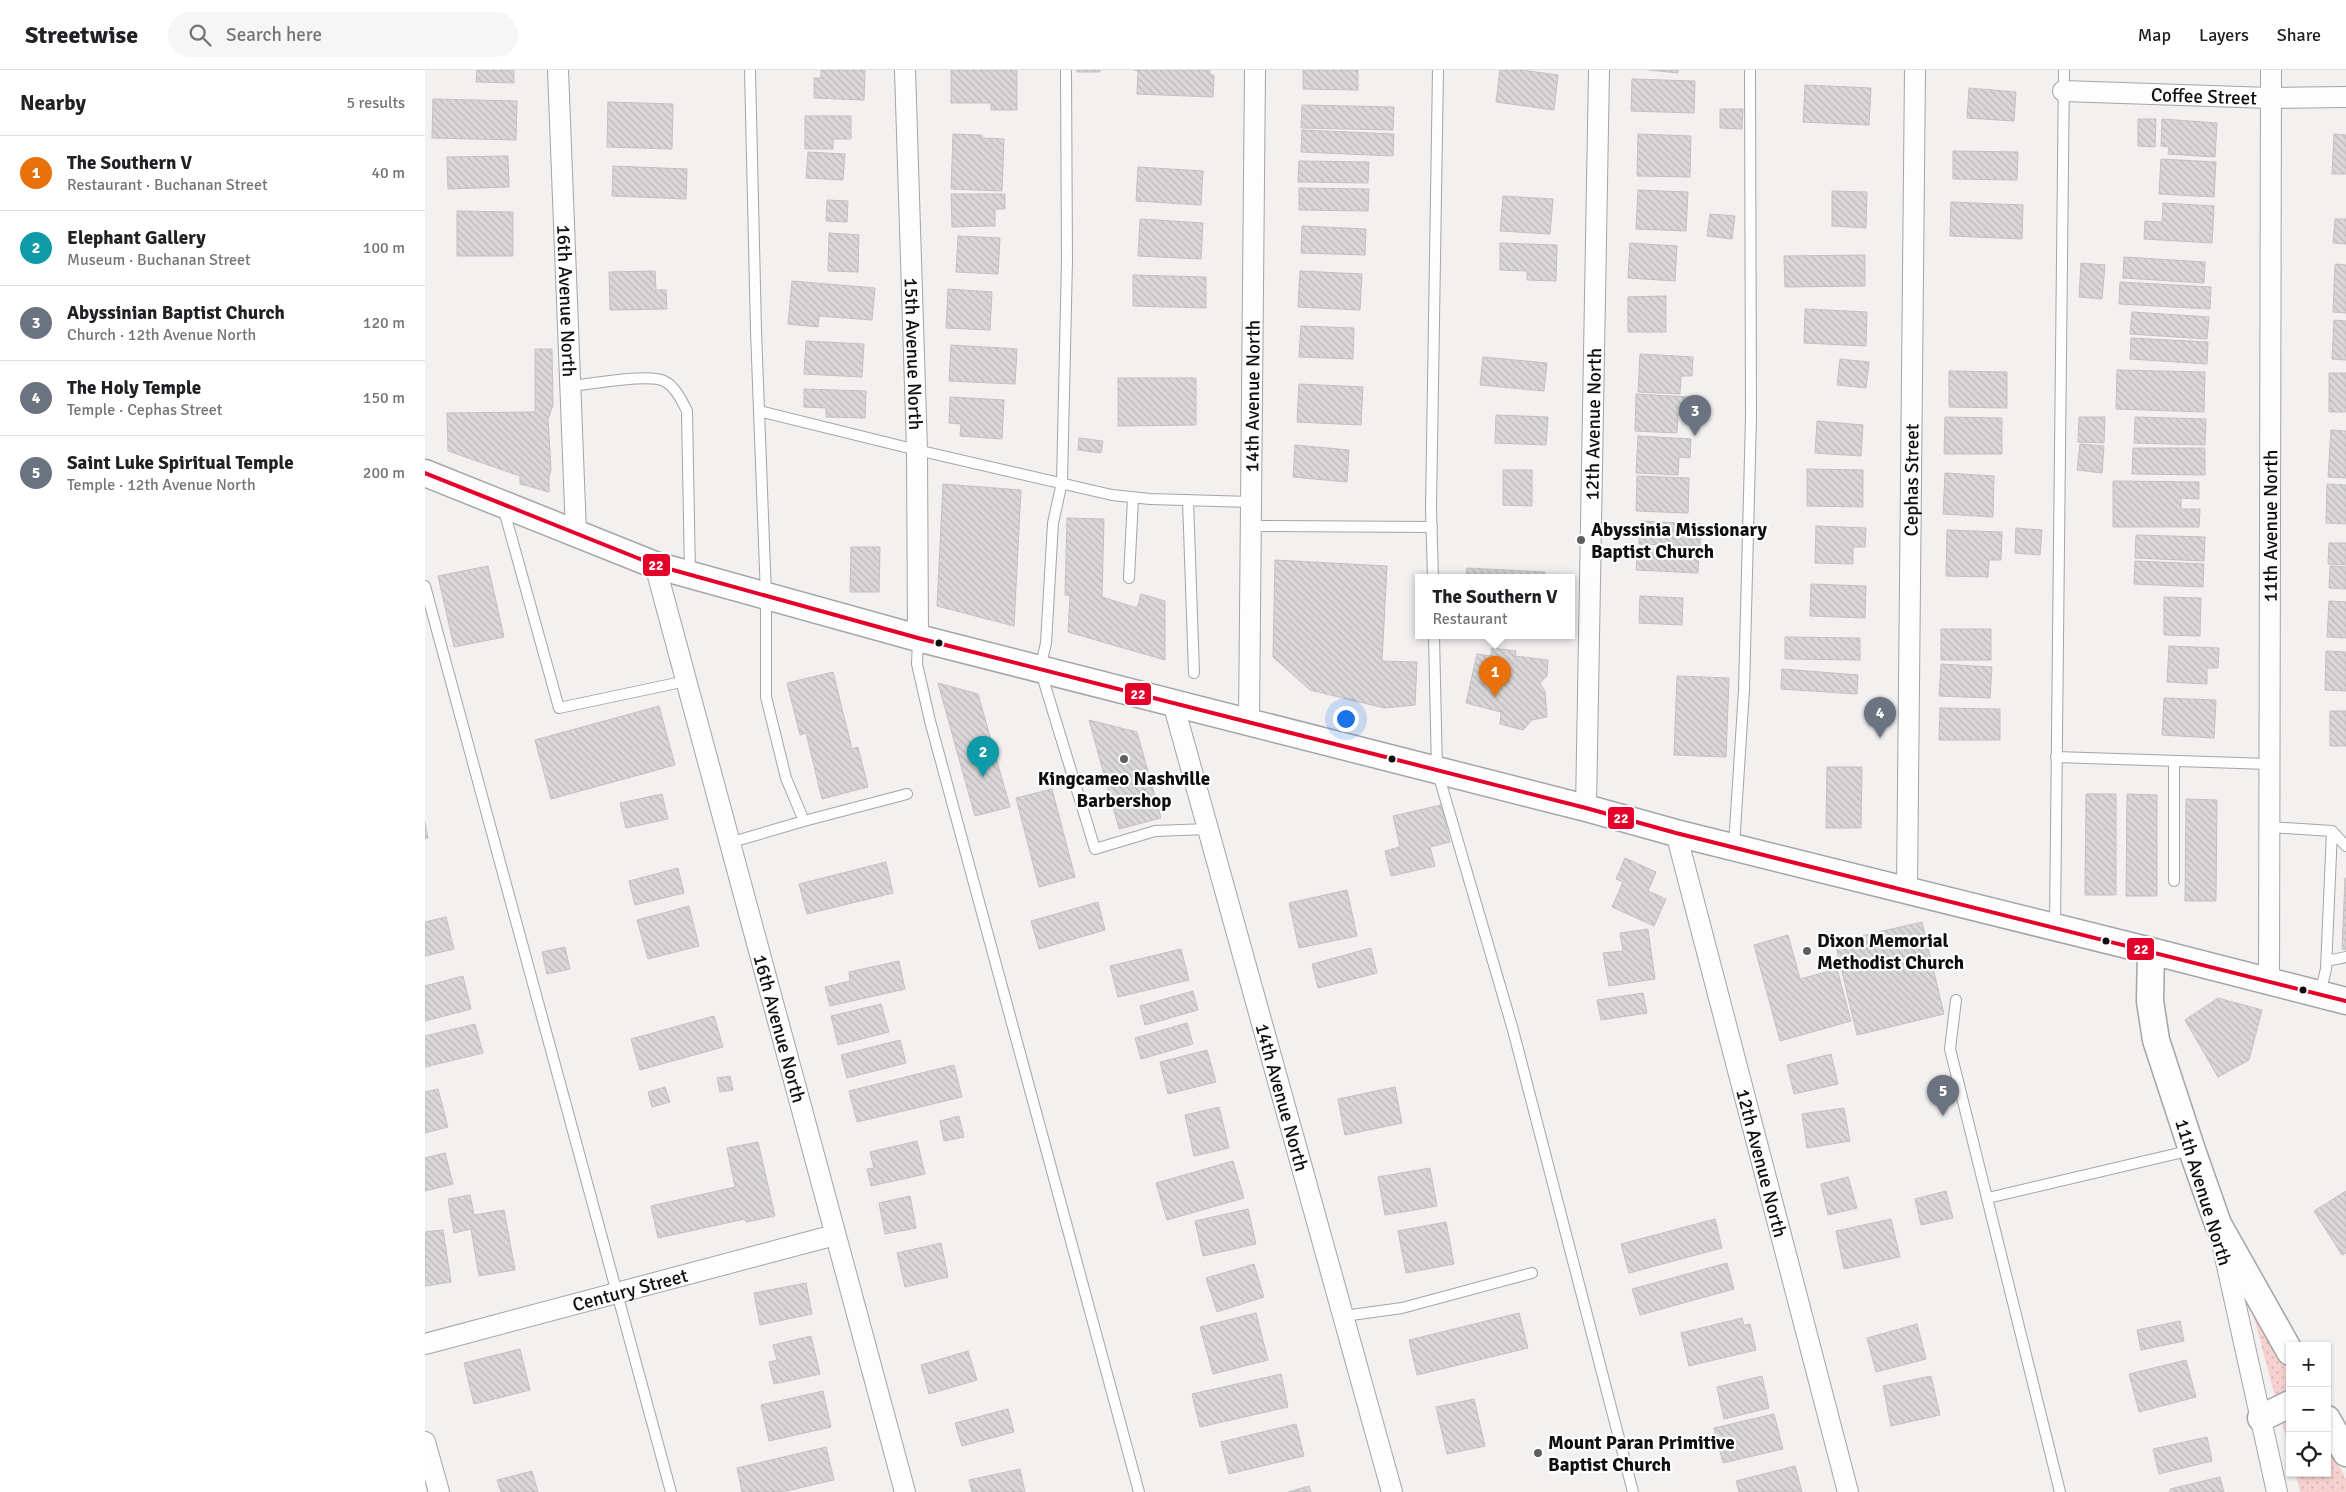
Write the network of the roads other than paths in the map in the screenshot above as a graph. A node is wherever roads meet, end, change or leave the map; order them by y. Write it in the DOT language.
graph roads {
  1 [pos="558,70"];
  2 [pos="750,70"];
  3 [pos="905,70"];
  4 [pos="1066,70"];
  5 [pos="1255,70"];
  6 [pos="1439,70"];
  7 [pos="1599,70"];
  8 [pos="1750,70"];
  9 [pos="1915,70"];
  10 [pos="2063,70"];
  11 [pos="2271,70"];
  12 [pos="2063,91"];
  13 [pos="2346,97"];
  14 [pos="2271,98"];
  15 [pos="571,386"];
  16 [pos="759,411"];
  17 [pos="917,450"];
  18 [pos="425,472"];
  19 [pos="1062,482"];
  20 [pos="1133,498"];
  21 [pos="1188,500"];
  22 [pos="1251,502"];
  23 [pos="502,503"];
  24 [pos="1251,526"];
  25 [pos="1432,527"];
  26 [pos="576,533"];
  27 [pos="655,565"];
  28 [pos="1433,574"];
  29 [pos="690,575"];
  30 [pos="1129,578"];
  31 [pos="425,586"];
  32 [pos="766,596"];
  33 [pos="919,638"];
  34 [pos="1434,639"];
  35 [pos="1040,669"];
  36 [pos="1194,673"];
  37 [pos="686,680"];
  38 [pos="1173,703"];
  39 [pos="1249,722"];
  40 [pos="2056,757"];
  41 [pos="2175,761"];
  42 [pos="2269,764"];
  43 [pos="1437,770"];
  44 [pos="907,794"];
  45 [pos="1586,808"];
  46 [pos="804,821"];
  47 [pos="2269,827"];
  48 [pos="1208,829"];
  49 [pos="2332,831"];
  50 [pos="1676,833"];
  51 [pos="729,843"];
  52 [pos="2346,846"];
  53 [pos="1734,847"];
  54 [pos="2174,881"];
  55 [pos="1907,890"];
  56 [pos="2055,927"];
  57 [pos="2151,950"];
  58 [pos="2346,957"];
  59 [pos="2327,961"];
  60 [pos="2269,982"];
  61 [pos="2320,994"];
  62 [pos="1956,1000"];
  63 [pos="2346,1001"];
  64 [pos="2192,1150"];
  65 [pos="1988,1198"];
  66 [pos="2218,1224"];
  67 [pos="835,1235"];
  68 [pos="1532,1273"];
  69 [pos="616,1294"];
  70 [pos="1344,1316"];
  71 [pos="425,1344"];
  72 [pos="2286,1345"];
  73 [pos="2286,1406"];
  74 [pos="2261,1418"];
  75 [pos="2331,1426"];
  76 [pos="425,1442"];
  77 [pos="2346,1453"];
  78 [pos="439,1492"];
  79 [pos="671,1492"];
  80 [pos="905,1492"];
  81 [pos="1139,1492"];
  82 [pos="1392,1492"];
  83 [pos="1633,1492"];
  84 [pos="1848,1492"];
  85 [pos="2060,1492"];
  86 [pos="2277,1492"];
  1 -- 15 [label="street, 16th Avenue North"];
  2 -- 16 [label="lane"];
  3 -- 17 [label="street, 15th Avenue North"];
  4 -- 19 [label="lane"];
  5 -- 22 [label="street, 14th Avenue North"];
  6 -- 25 [label="lane"];
  7 -- 45 [label="street, 12th Avenue North"];
  8 -- 53 [label="lane"];
  9 -- 55 [label="street, Cephas Street"];
  10 -- 12 [label="lane"];
  11 -- 14 [label="street, 11th Avenue North"];
  12 -- 14 [label="street, Coffee Street"];
  12 -- 40 [label="lane"];
  13 -- 14 [label="street, Coffee Street"];
  14 -- 42 [label="street, 11th Avenue North"];
  15 -- 26 [label="street, 16th Avenue North"];
  15 -- 29 [label="lane"];
  16 -- 17 [label="lane"];
  16 -- 32 [label="lane"];
  17 -- 19 [label="lane"];
  17 -- 33 [label="street, 15th Avenue North"];
  18 -- 23 [label="street"];
  19 -- 20 [label="lane"];
  19 -- 35 [label="lane"];
  20 -- 21 [label="lane"];
  20 -- 30 [label="lane"];
  21 -- 22 [label="lane"];
  21 -- 36 [label="lane"];
  22 -- 24 [label="street, 14th Avenue North"];
  23 -- 26 [label="street"];
  23 -- 37 [label="lane"];
  24 -- 25 [label="lane"];
  24 -- 39 [label="street, 14th Avenue North"];
  25 -- 28 [label="lane"];
  26 -- 27 [label="street"];
  27 -- 29 [label="street"];
  27 -- 37 [label="street, 16th Avenue North"];
  29 -- 32 [label="street"];
  31 -- 69 [label="lane"];
  32 -- 33 [label="street"];
  32 -- 46 [label="lane"];
  33 -- 35 [label="street"];
  33 -- 81 [label="lane"];
  34 -- 43 [label="lane"];
  35 -- 38 [label="street"];
  35 -- 48 [label="lane"];
  37 -- 51 [label="street, 16th Avenue North"];
  38 -- 39 [label="street"];
  38 -- 48 [label="street, 14th Avenue North"];
  39 -- 43 [label="street"];
  40 -- 41 [label="lane"];
  40 -- 56 [label="lane"];
  41 -- 42 [label="lane"];
  41 -- 54 [label="lane"];
  42 -- 47 [label="street, 11th Avenue North"];
  43 -- 45 [label="street"];
  43 -- 83 [label="lane"];
  44 -- 46 [label="lane"];
  45 -- 50 [label="street"];
  46 -- 51 [label="lane"];
  47 -- 49 [label="lane"];
  47 -- 60 [label="street, 11th Avenue North"];
  48 -- 70 [label="street, 14th Avenue North"];
  49 -- 52 [label="lane"];
  49 -- 59 [label="lane"];
  50 -- 53 [label="street"];
  50 -- 84 [label="street, 12th Avenue North"];
  51 -- 67 [label="street, 16th Avenue North"];
  53 -- 55 [label="street"];
  55 -- 56 [label="street"];
  56 -- 57 [label="street"];
  57 -- 60 [label="street"];
  57 -- 64 [label="street, 11th Avenue North"];
  58 -- 59 [label="lane"];
  59 -- 61 [label="lane"];
  60 -- 61 [label="street"];
  61 -- 63 [label="street"];
  62 -- 65 [label="lane"];
  64 -- 65 [label="lane"];
  64 -- 66 [label="street, 11th Avenue North"];
  65 -- 85 [label="lane"];
  66 -- 72 [label="street"];
  66 -- 74 [label="street, 11th Avenue North"];
  67 -- 69 [label="street, Century Street"];
  67 -- 80 [label="street, 16th Avenue North"];
  68 -- 70 [label="lane"];
  69 -- 71 [label="street, Century Street"];
  69 -- 79 [label="lane"];
  70 -- 82 [label="street, 14th Avenue North"];
  73 -- 74 [label="street"];
  74 -- 86 [label="street, 11th Avenue North"];
  75 -- 77 [label="street"];
  76 -- 78 [label="street"];
}
